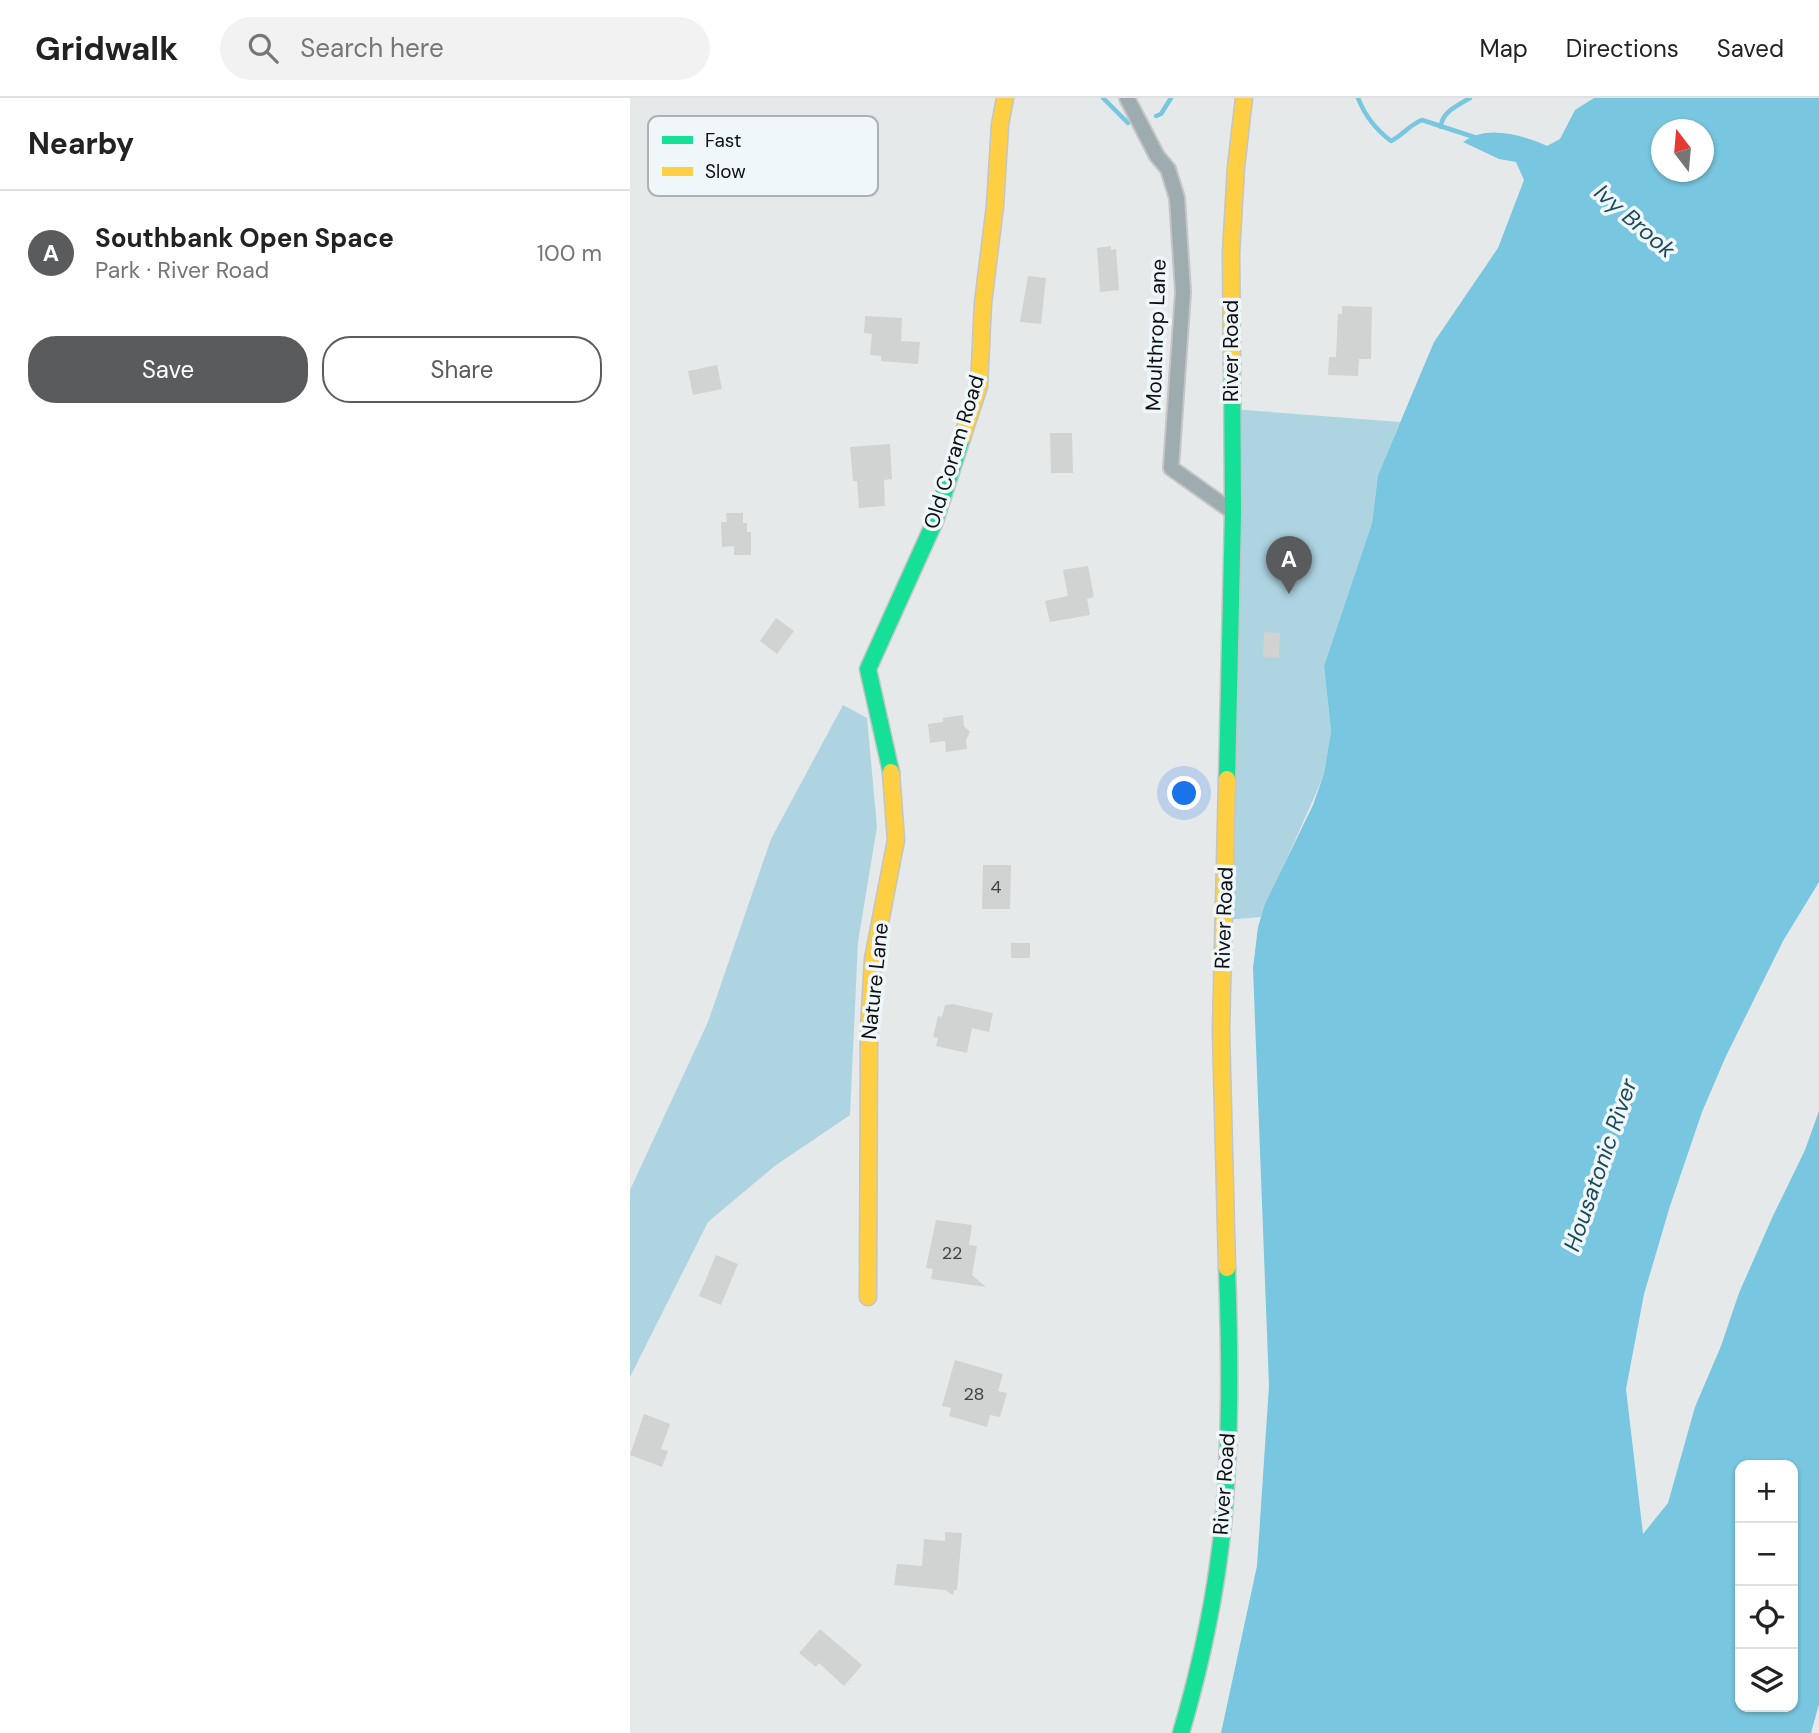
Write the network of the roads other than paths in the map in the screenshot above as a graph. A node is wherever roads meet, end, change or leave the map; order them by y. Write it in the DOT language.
graph roads {
  1 [pos="1006,98"];
  2 [pos="1127,98"];
  3 [pos="1244,98"];
  4 [pos="1233,512"];
  5 [pos="868,670"];
  6 [pos="868,1297"];
  7 [pos="1181,1733"];
  1 -- 5 [label="main road, Old Coram Road"];
  2 -- 4 [label="street, Moulthrop Lane"];
  3 -- 4 [label="main road, River Road"];
  4 -- 7 [label="main road, River Road"];
  5 -- 6 [label="main road, Nature Lane"];
}
